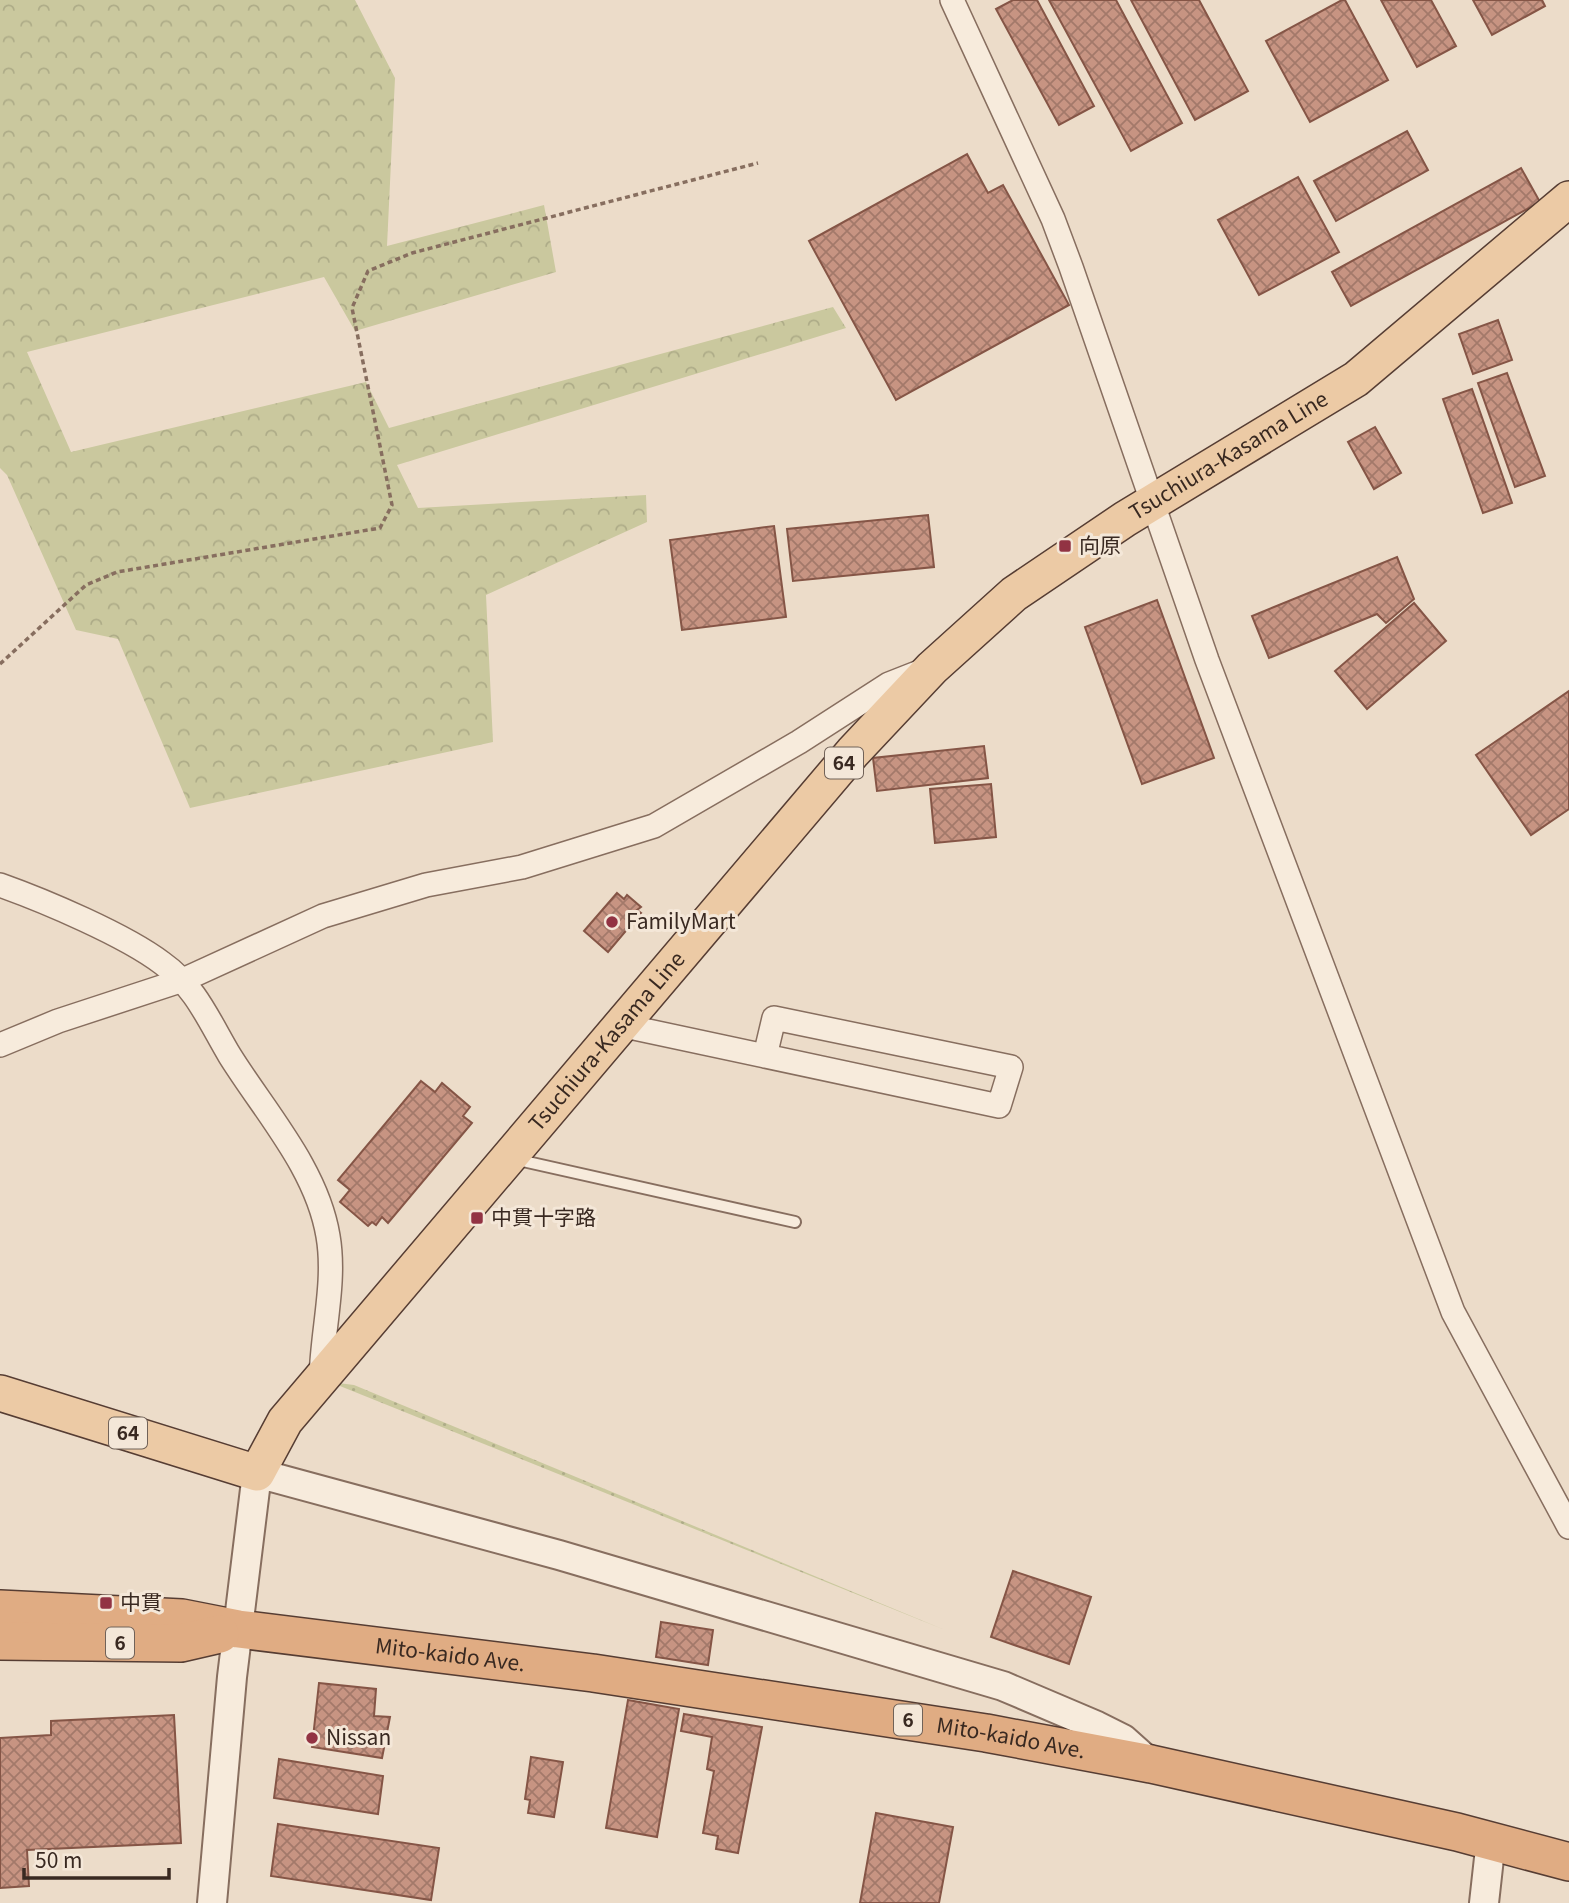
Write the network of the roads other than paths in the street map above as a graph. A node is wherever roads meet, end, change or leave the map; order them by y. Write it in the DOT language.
graph roads {
  1 [pos="952,0"];
  2 [pos="1569,199"];
  3 [pos="1152,503"];
  4 [pos="932,668"];
  5 [pos="0,885"];
  6 [pos="183,980"];
  7 [pos="620,1025"];
  8 [pos="0,1045"];
  9 [pos="765,1056"];
  10 [pos="508,1158"];
  11 [pos="795,1222"];
  12 [pos="321,1378"];
  13 [pos="0,1393"];
  14 [pos="257,1472"];
  15 [pos="1569,1527"];
  16 [pos="0,1609"];
  17 [pos="238,1629"];
  18 [pos="0,1641"];
  19 [pos="1151,1764"];
  20 [pos="1491,1840"];
  21 [pos="1569,1863"];
  22 [pos="212,1903"];
  23 [pos="1484,1903"];
  1 -- 3 [label="street"];
  2 -- 3 [label="main road, Tsuchiura-Kasama Line / 64"];
  3 -- 4 [label="main road, Tsuchiura-Kasama Line / 64"];
  3 -- 15 [label="street"];
  4 -- 6 [label="street"];
  4 -- 7 [label="main road, Tsuchiura-Kasama Line / 64"];
  5 -- 6 [label="street"];
  6 -- 8 [label="street"];
  6 -- 12 [label="street"];
  7 -- 9 [label="street"];
  7 -- 10 [label="main road, Tsuchiura-Kasama Line / 64"];
  9 -- 9 [label="street"];
  10 -- 11 [label="lane"];
  10 -- 12 [label="main road, Tsuchiura-Kasama Line / 64"];
  12 -- 14 [label="main road, Tsuchiura-Kasama Line / 64"];
  13 -- 14 [label="main road, 64"];
  14 -- 17 [label="street"];
  14 -- 19 [label="street"];
  16 -- 17 [label="highway, Mito-kaido Ave. / 6"];
  17 -- 18 [label="highway, Mito-kaido Ave. / 6"];
  17 -- 19 [label="highway, Mito-kaido Ave. / 6"];
  17 -- 22 [label="street"];
  19 -- 20 [label="highway, Mito-kaido Ave. / 6"];
  20 -- 21 [label="highway, Mito-kaido Ave. / 6"];
  20 -- 23 [label="street"];
}
